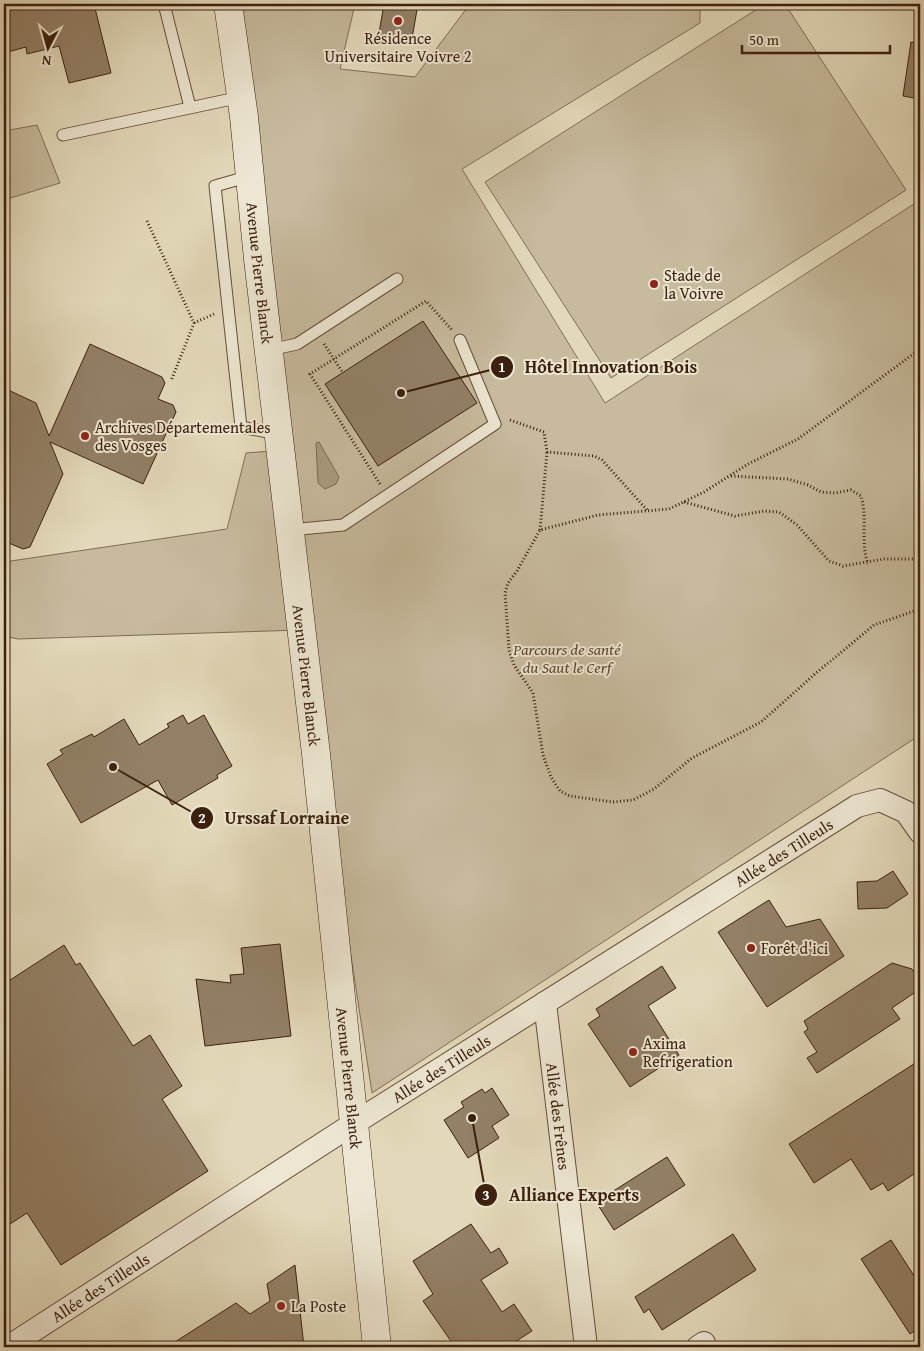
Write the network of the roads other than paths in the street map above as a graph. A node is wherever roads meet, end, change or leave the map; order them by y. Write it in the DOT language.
graph roads {
  1 [pos="164,4"];
  2 [pos="228,4"];
  3 [pos="241,97"];
  4 [pos="190,108"];
  5 [pos="63,135"];
  6 [pos="250,176"];
  7 [pos="397,279"];
  8 [pos="460,340"];
  9 [pos="269,350"];
  10 [pos="279,434"];
  11 [pos="290,530"];
  12 [pos="920,832"];
  13 [pos="545,1003"];
  14 [pos="353,1124"];
  15 [pos="8,1347"];
  16 [pos="377,1347"];
  17 [pos="586,1347"];
  1 -- 4 [label="lane"];
  2 -- 3 [label="street, Avenue Pierre Blanck"];
  3 -- 4 [label="lane"];
  3 -- 6 [label="street, Avenue Pierre Blanck"];
  4 -- 5 [label="lane"];
  6 -- 9 [label="street, Avenue Pierre Blanck"];
  6 -- 10 [label="lane"];
  7 -- 9 [label="lane"];
  8 -- 11 [label="lane"];
  9 -- 10 [label="street, Avenue Pierre Blanck"];
  10 -- 11 [label="street, Avenue Pierre Blanck"];
  11 -- 14 [label="street, Avenue Pierre Blanck"];
  12 -- 13 [label="street, Allée des Tilleuls"];
  13 -- 14 [label="street, Allée des Tilleuls"];
  13 -- 17 [label="street, Allée des Frênes"];
  14 -- 15 [label="street, Allée des Tilleuls"];
  14 -- 16 [label="street, Avenue Pierre Blanck"];
}
